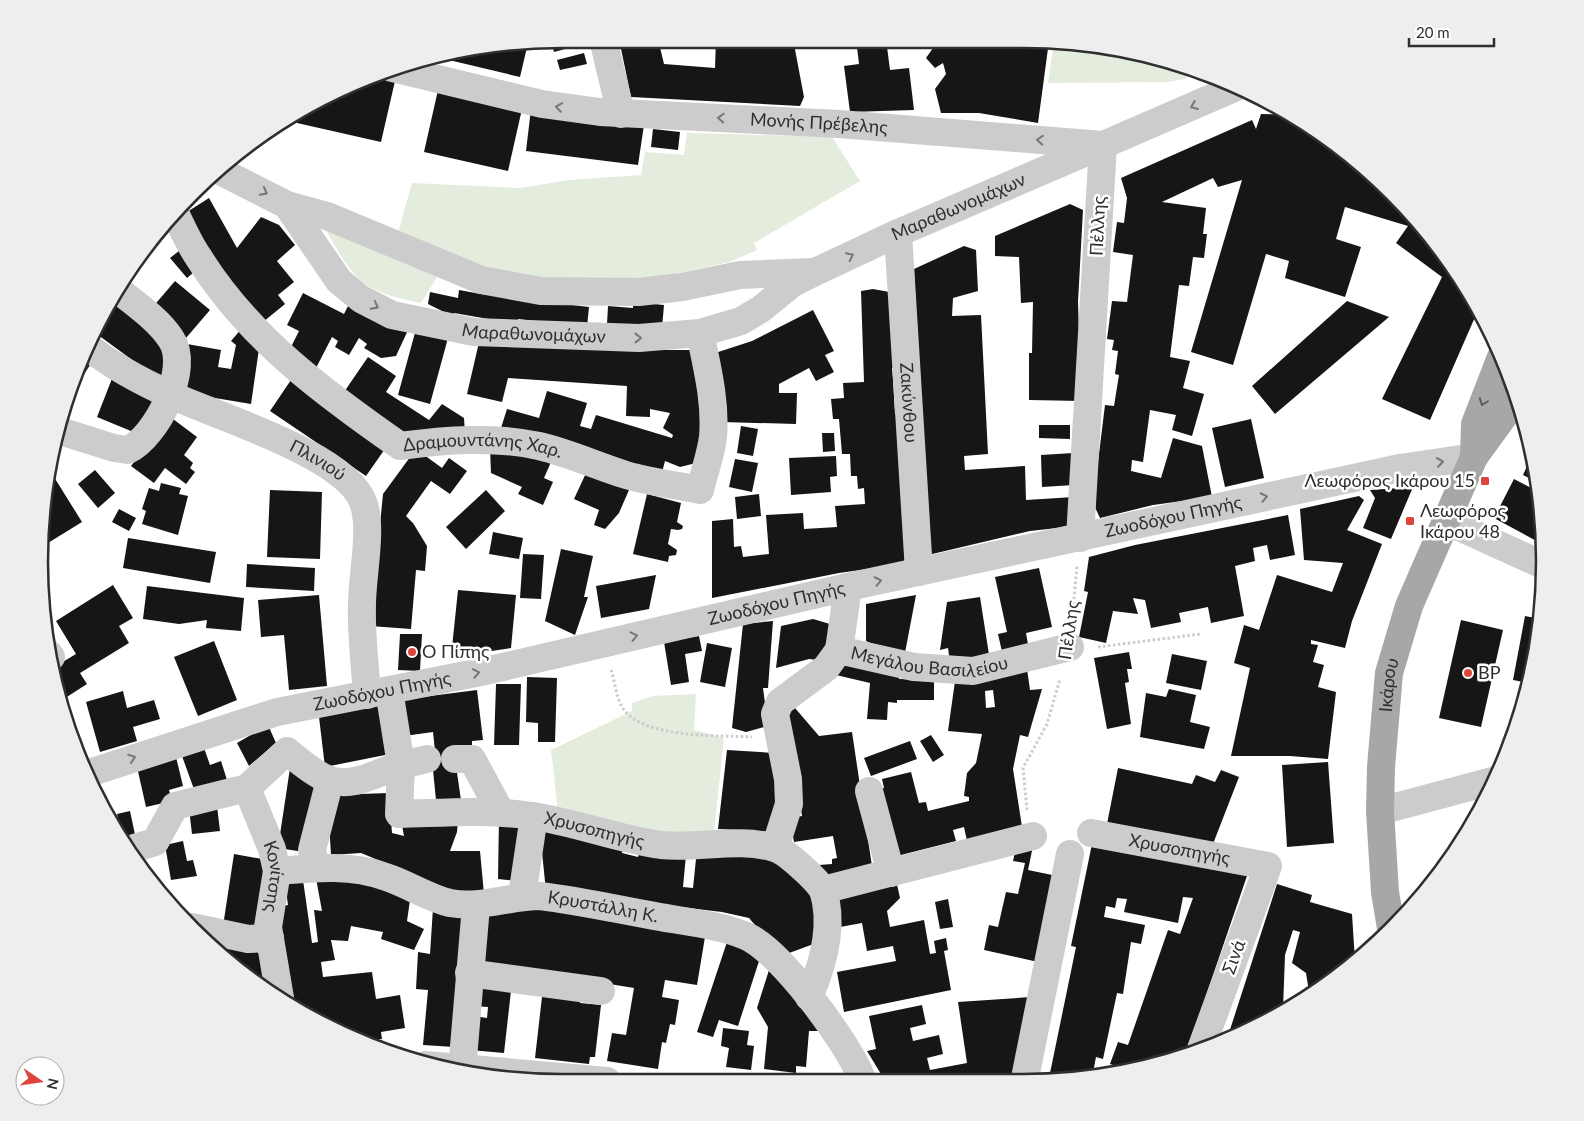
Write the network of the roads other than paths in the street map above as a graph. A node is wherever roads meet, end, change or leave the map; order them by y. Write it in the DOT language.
graph roads {
  1 [pos="605,48"];
  2 [pos="407,72"];
  3 [pos="1228,91"];
  4 [pos="621,114"];
  5 [pos="1102,145"];
  6 [pos="224,173"];
  7 [pos="287,205"];
  8 [pos="178,219"];
  9 [pos="898,233"];
  10 [pos="815,272"];
  11 [pos="122,294"];
  12 [pos="700,333"];
  13 [pos="93,350"];
  14 [pos="1498,366"];
  15 [pos="170,395"];
  16 [pos="1511,402"];
  17 [pos="64,432"];
  18 [pos="1474,457"];
  19 [pos="1446,521"];
  20 [pos="1080,538"];
  21 [pos="1536,562"];
  22 [pos="919,572"];
  23 [pos="848,587"];
  24 [pos="1070,647"];
  25 [pos="839,650"];
  26 [pos="378,692"];
  27 [pos="277,712"];
  28 [pos="287,751"];
  29 [pos="455,759"];
  30 [pos="414,762"];
  31 [pos="93,772"];
  32 [pos="330,780"];
  33 [pos="1486,783"];
  34 [pos="247,788"];
  35 [pos="869,791"];
  36 [pos="500,811"];
  37 [pos="1380,811"];
  38 [pos="534,816"];
  39 [pos="1091,832"];
  40 [pos="1033,836"];
  41 [pos="135,848"];
  42 [pos="775,848"];
  43 [pos="1070,854"];
  44 [pos="1268,866"];
  45 [pos="316,868"];
  46 [pos="277,871"];
  47 [pos="891,874"];
  48 [pos="823,890"];
  49 [pos="522,896"];
  50 [pos="476,906"];
  51 [pos="1390,919"];
  52 [pos="205,930"];
  53 [pos="270,938"];
  54 [pos="469,973"];
  55 [pos="279,989"];
  56 [pos="602,991"];
  57 [pos="809,997"];
  58 [pos="1204,1040"];
  59 [pos="462,1064"];
  60 [pos="859,1074"];
  61 [pos="1027,1074"];
  1 -- 4 [label="street"];
  4 -- 2 [label="street, Μονής Πρέβελης, one-way"];
  3 -- 5 [label="street, Μονής Πρέβελης, one-way"];
  5 -- 4 [label="street, Μονής Πρέβελης, one-way"];
  5 -- 9 [label="street, Μαραθωνομάχων"];
  5 -- 20 [label="street, Πέλλης"];
  6 -- 7 [label="street, Μαραθωνομάχων, one-way"];
  7 -- 10 [label="street, Μαραθωνομάχων"];
  7 -- 12 [label="street, Μαραθωνομάχων, one-way"];
  8 -- 12 [label="street, Δραμουντάνης Χαρ."];
  10 -- 9 [label="street, Μαραθωνομάχων, one-way"];
  9 -- 22 [label="street, Ζακύνθου"];
  10 -- 12 [label="street, Μαραθωνομάχων"];
  11 -- 15 [label="street"];
  13 -- 15 [label="street, Πλινιού"];
  14 -- 18 [label="main road, Ικάρου, one-way"];
  15 -- 17 [label="street"];
  15 -- 26 [label="street, Πλινιού"];
  16 -- 18 [label="main road, Ικάρου"];
  18 -- 19 [label="main road, Ικάρου"];
  20 -- 18 [label="street, Ζωοδόχου Πηγής, one-way"];
  19 -- 21 [label="street"];
  19 -- 37 [label="main road, Ικάρου"];
  20 -- 22 [label="street, Ζωοδόχου Πηγής"];
  23 -- 22 [label="street, Ζωοδόχου Πηγής, one-way"];
  23 -- 25 [label="street"];
  26 -- 23 [label="street, Ζωοδόχου Πηγής, one-way"];
  24 -- 25 [label="street, Μεγάλου Βασιλείου"];
  25 -- 42 [label="street, Μεγάλου Βασιλείου"];
  26 -- 27 [label="street, Ζωοδόχου Πηγής"];
  26 -- 30 [label="street, Χρυσοπηγής"];
  27 -- 28 [label="street"];
  31 -- 27 [label="street, Ζωοδόχου Πηγής, one-way"];
  28 -- 32 [label="street"];
  28 -- 34 [label="street"];
  29 -- 36 [label="street"];
  30 -- 32 [label="street"];
  30 -- 36 [label="street, Χρυσοπηγής"];
  32 -- 45 [label="street"];
  33 -- 37 [label="street"];
  34 -- 41 [label="street"];
  34 -- 46 [label="street, Κονίτσης"];
  35 -- 47 [label="street"];
  36 -- 38 [label="street, Χρυσοπηγής"];
  37 -- 51 [label="main road, Ικάρου"];
  38 -- 42 [label="street, Χρυσοπηγής"];
  38 -- 49 [label="street"];
  39 -- 44 [label="street, Χρυσοπηγής"];
  40 -- 47 [label="street"];
  42 -- 48 [label="street, Χρυσοπηγής"];
  43 -- 61 [label="street"];
  44 -- 58 [label="street, Σινά"];
  45 -- 46 [label="street, Κρυστάλλη Κ."];
  45 -- 50 [label="street, Κρυστάλλη Κ."];
  46 -- 53 [label="street, Κονίτσης"];
  47 -- 48 [label="street"];
  48 -- 57 [label="street"];
  49 -- 50 [label="street, Κρυστάλλη Κ."];
  49 -- 57 [label="street, Κρυστάλλη Κ."];
  50 -- 54 [label="street"];
  52 -- 53 [label="street"];
  53 -- 55 [label="street, Κονίτσης"];
  54 -- 56 [label="street"];
  54 -- 59 [label="street"];
  57 -- 60 [label="street, Κρυστάλλη Κ."];
}
